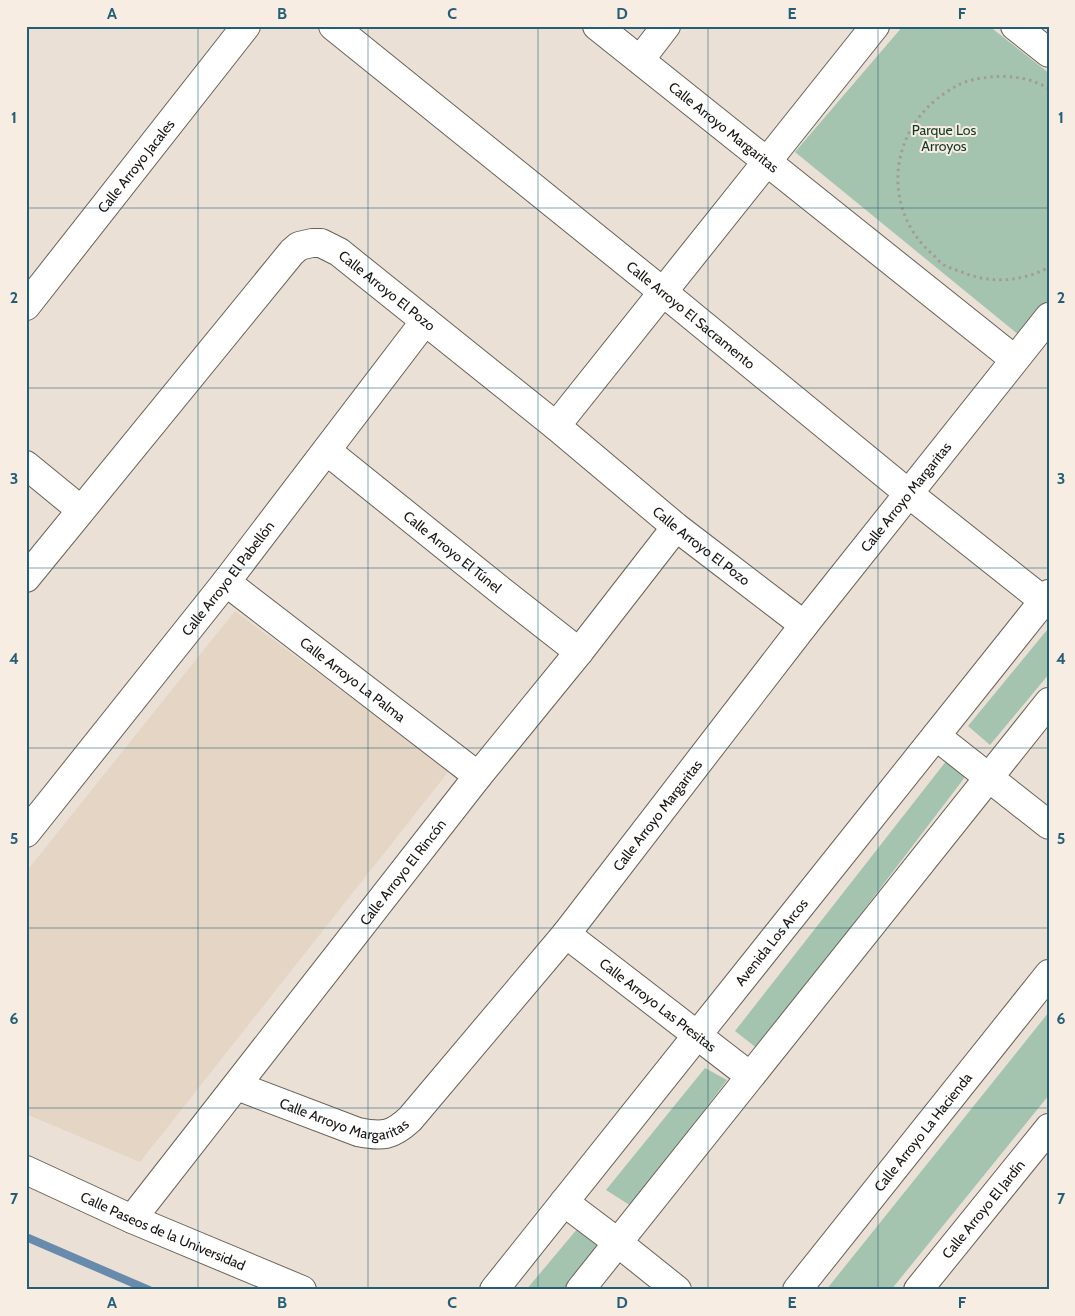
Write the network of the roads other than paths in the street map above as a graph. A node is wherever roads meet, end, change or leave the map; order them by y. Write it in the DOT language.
graph roads {
  1 [pos="246,26"];
  2 [pos="333,26"];
  3 [pos="597,26"];
  4 [pos="666,26"];
  5 [pos="875,26"];
  6 [pos="1015,26"];
  7 [pos="1049,53"];
  8 [pos="640,60"];
  9 [pos="766,161"];
  10 [pos="663,292"];
  11 [pos="26,306"];
  12 [pos="1049,317"];
  13 [pos="425,321"];
  14 [pos="1014,359"];
  15 [pos="556,426"];
  16 [pos="327,451"];
  17 [pos="26,465"];
  18 [pos="908,494"];
  19 [pos="81,510"];
  20 [pos="676,527"];
  21 [pos="26,578"];
  22 [pos="226,582"];
  23 [pos="1047,600"];
  24 [pos="804,625"];
  25 [pos="579,652"];
  26 [pos="1049,702"];
  27 [pos="936,736"];
  28 [pos="478,776"];
  29 [pos="989,777"];
  30 [pos="1049,825"];
  31 [pos="26,833"];
  32 [pos="566,934"];
  33 [pos="1049,974"];
  34 [pos="697,1035"];
  35 [pos="750,1076"];
  36 [pos="237,1086"];
  37 [pos="1049,1128"];
  38 [pos="26,1170"];
  39 [pos="564,1202"];
  40 [pos="132,1219"];
  41 [pos="617,1242"];
  42 [pos="302,1290"];
  43 [pos="494,1290"];
  44 [pos="580,1290"];
  45 [pos="677,1290"];
  46 [pos="797,1290"];
  47 [pos="918,1290"];
  1 -- 11 [label="street, Calle Arroyo Jacales"];
  2 -- 10 [label="street, Calle Arroyo El Sacramento"];
  3 -- 8 [label="street, Calle Arroyo Margaritas"];
  4 -- 8 [label="street"];
  5 -- 9 [label="street"];
  6 -- 7 [label="street"];
  8 -- 9 [label="street, Calle Arroyo Margaritas"];
  9 -- 10 [label="street"];
  9 -- 14 [label="street, Calle Arroyo Margaritas"];
  10 -- 15 [label="street"];
  10 -- 18 [label="street, Calle Arroyo El Sacramento"];
  12 -- 14 [label="street, Calle Arroyo Margaritas"];
  13 -- 15 [label="street, Calle Arroyo El Pozo"];
  13 -- 16 [label="street, Calle Arroyo El Pabellón"];
  13 -- 19 [label="street, Calle Arroyo El Pozo"];
  14 -- 18 [label="street, Calle Arroyo Margaritas"];
  15 -- 20 [label="street, Calle Arroyo El Pozo"];
  16 -- 22 [label="street, Calle Arroyo El Pabellón"];
  16 -- 25 [label="street, Calle Arroyo El Túnel"];
  17 -- 19 [label="street"];
  18 -- 23 [label="street, Calle Arroyo El Sacramento"];
  18 -- 24 [label="street, Calle Arroyo Margaritas"];
  19 -- 21 [label="street, Calle Arroyo El Pozo"];
  20 -- 24 [label="street, Calle Arroyo El Pozo"];
  20 -- 25 [label="street, Calle Arroyo El Rincón"];
  22 -- 28 [label="street, Calle Arroyo La Palma"];
  22 -- 31 [label="street, Calle Arroyo El Pabellón"];
  23 -- 27 [label="street, Avenida Los Arcos"];
  24 -- 32 [label="street, Calle Arroyo Margaritas"];
  25 -- 28 [label="street, Calle Arroyo El Rincón"];
  26 -- 29 [label="street"];
  27 -- 29 [label="street"];
  27 -- 34 [label="street, Avenida Los Arcos"];
  28 -- 36 [label="street, Calle Arroyo El Rincón"];
  29 -- 30 [label="street"];
  29 -- 35 [label="street"];
  32 -- 34 [label="street, Calle Arroyo Las Presitas"];
  32 -- 36 [label="street, Calle Arroyo Margaritas"];
  33 -- 46 [label="street, Calle Arroyo La Hacienda"];
  34 -- 35 [label="street, Calle Arroyo Las Presitas"];
  34 -- 39 [label="street, Avenida Los Arcos"];
  35 -- 41 [label="street"];
  36 -- 40 [label="street, Calle Arroyo El Rincón"];
  37 -- 47 [label="street, Calle Arroyo El Jardín"];
  38 -- 40 [label="street, Calle Paseos de la Universidad"];
  39 -- 41 [label="street"];
  39 -- 43 [label="street, Avenida Los Arcos"];
  40 -- 42 [label="street, Calle Paseos de la Universidad"];
  41 -- 44 [label="street"];
  41 -- 45 [label="street"];
}
